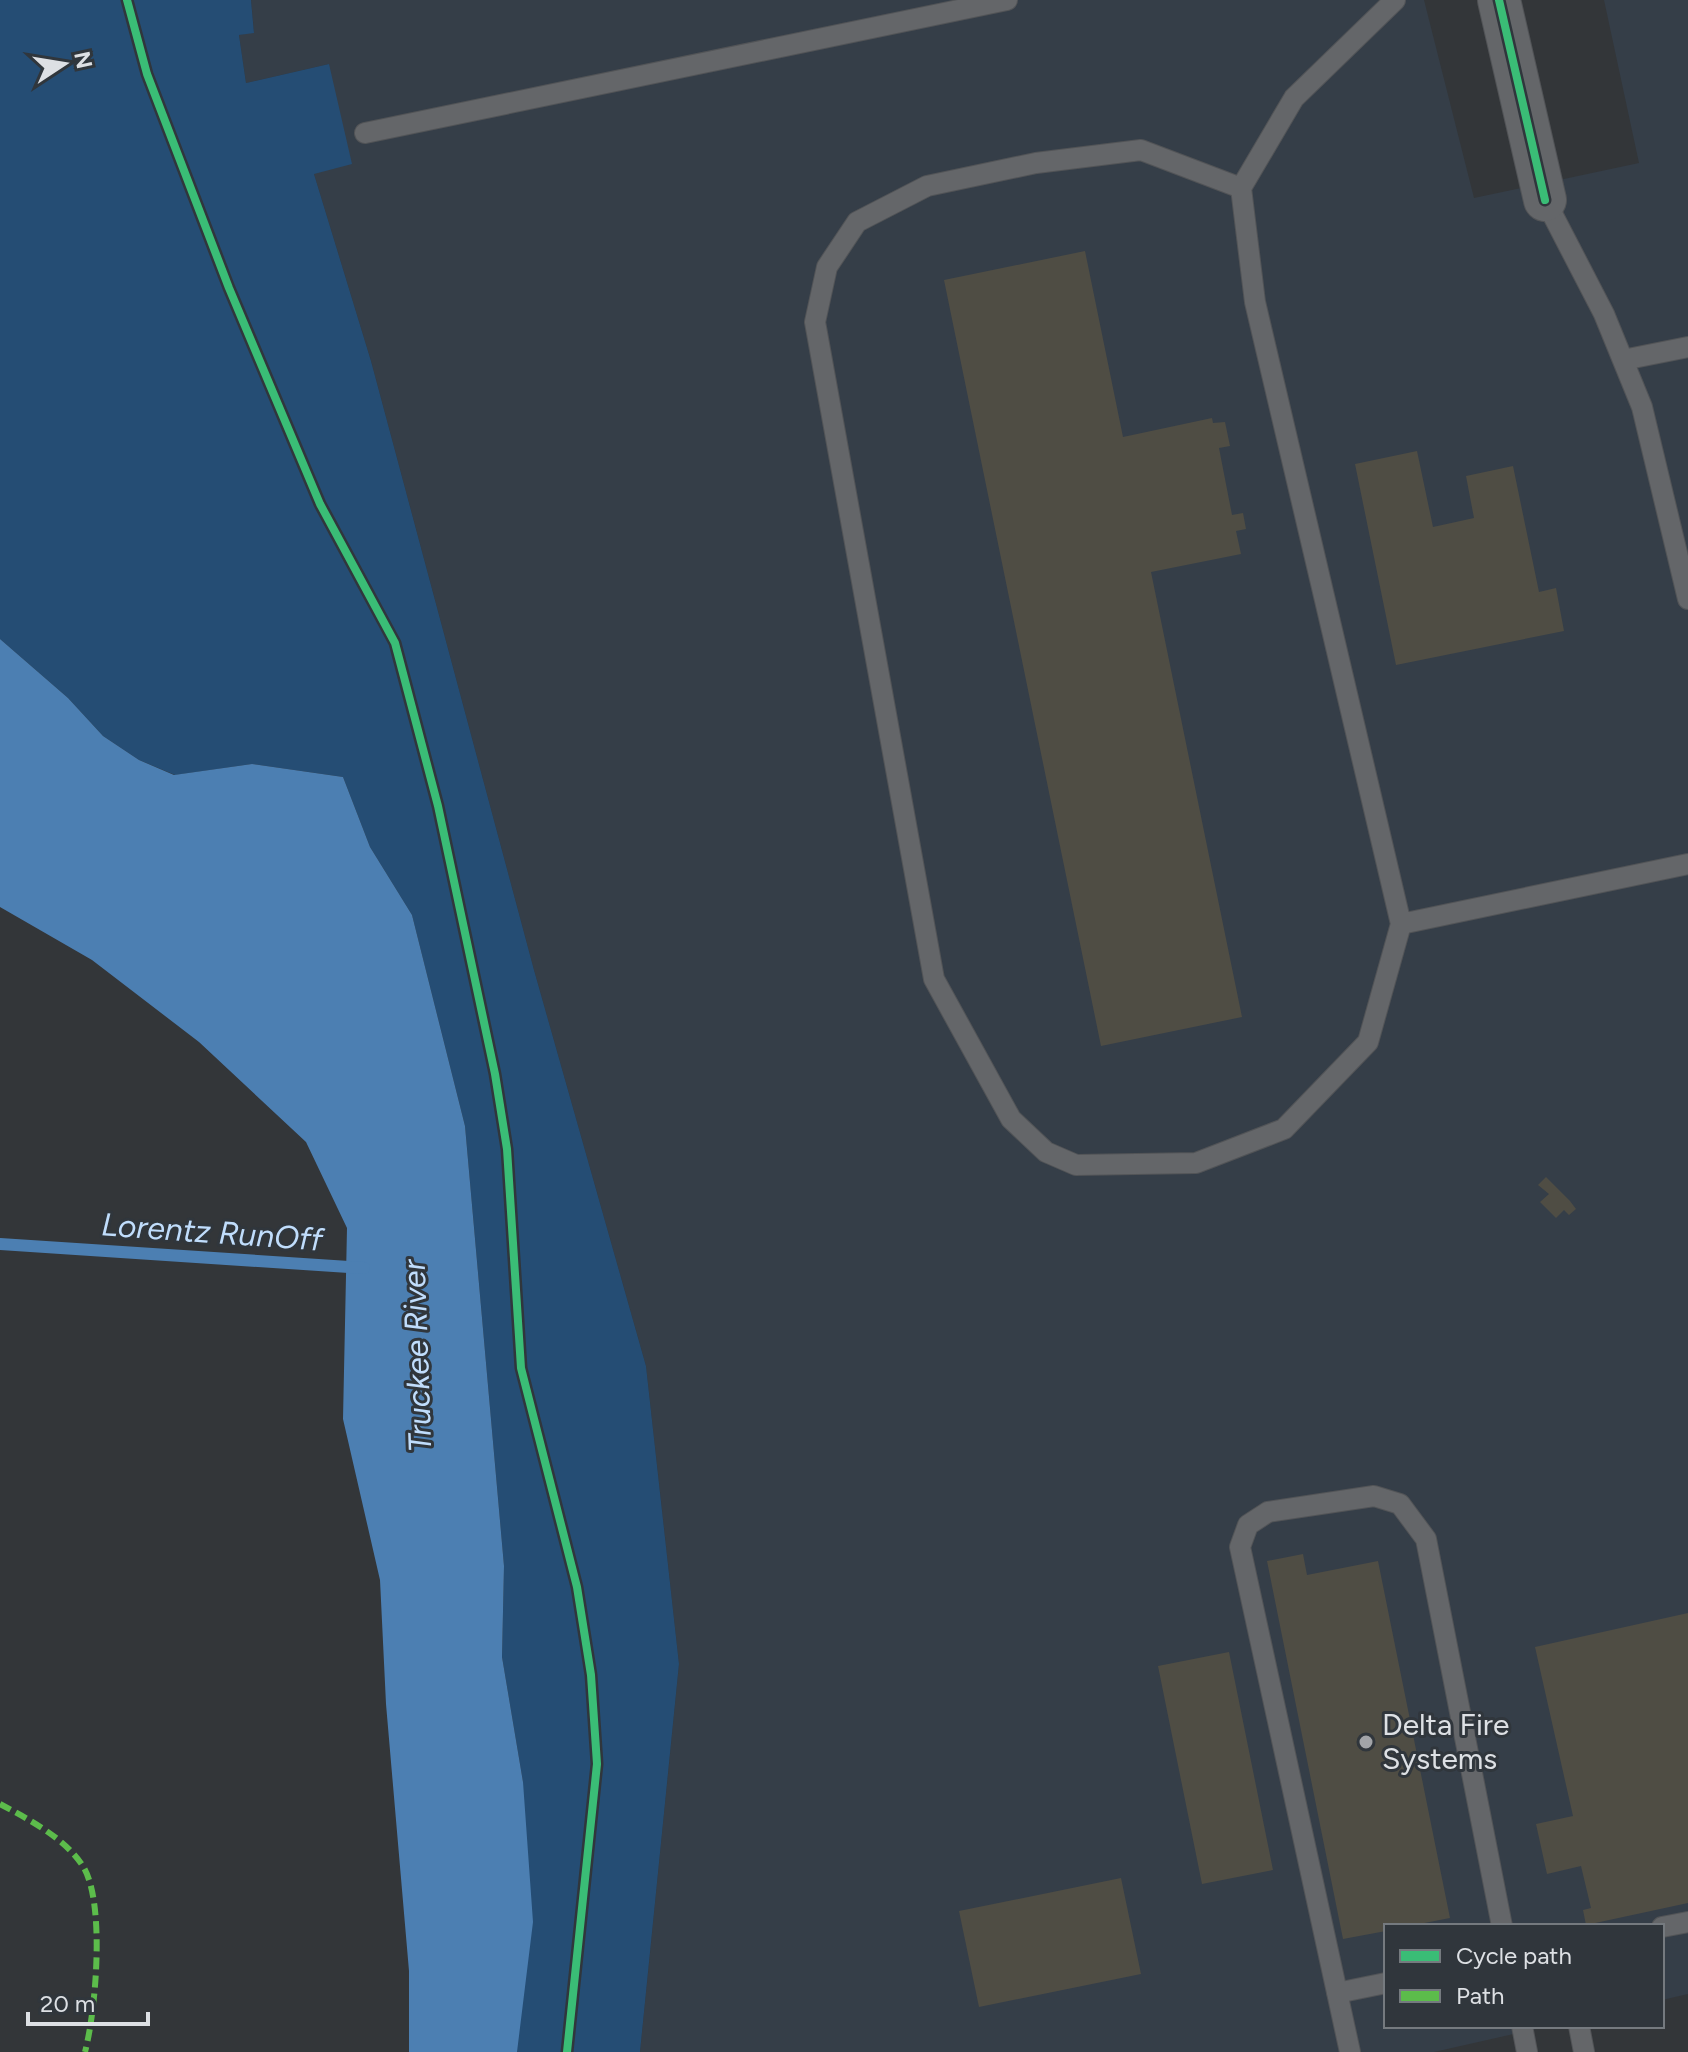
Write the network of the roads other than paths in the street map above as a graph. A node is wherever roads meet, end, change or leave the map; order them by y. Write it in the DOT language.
graph roads {
  1 [pos="1007,0"];
  2 [pos="1395,0"];
  3 [pos="1499,0"];
  4 [pos="365,133"];
  5 [pos="1241,188"];
  6 [pos="1545,200"];
  7 [pos="1688,347"];
  8 [pos="1623,360"];
  9 [pos="1688,599"];
  10 [pos="1688,864"];
  11 [pos="1401,924"];
  12 [pos="1688,1922"];
  13 [pos="1502,1924"];
  14 [pos="1664,1927"];
  15 [pos="1384,1983"];
  16 [pos="1337,1993"];
  17 [pos="1522,2028"];
  18 [pos="1579,2028"];
  19 [pos="1350,2052"];
  20 [pos="1527,2052"];
  21 [pos="1584,2052"];
  1 -- 4 [label="lane"];
  2 -- 5 [label="lane"];
  3 -- 6 [label="street"];
  5 -- 11 [label="lane"];
  5 -- 11 [label="lane"];
  6 -- 8 [label="lane"];
  7 -- 8 [label="lane"];
  8 -- 9 [label="lane"];
  10 -- 11 [label="lane"];
  12 -- 14 [label="lane"];
  13 -- 16 [label="lane"];
  15 -- 16 [label="lane"];
  16 -- 19 [label="lane"];
  17 -- 20 [label="lane"];
  18 -- 21 [label="lane"];
}
